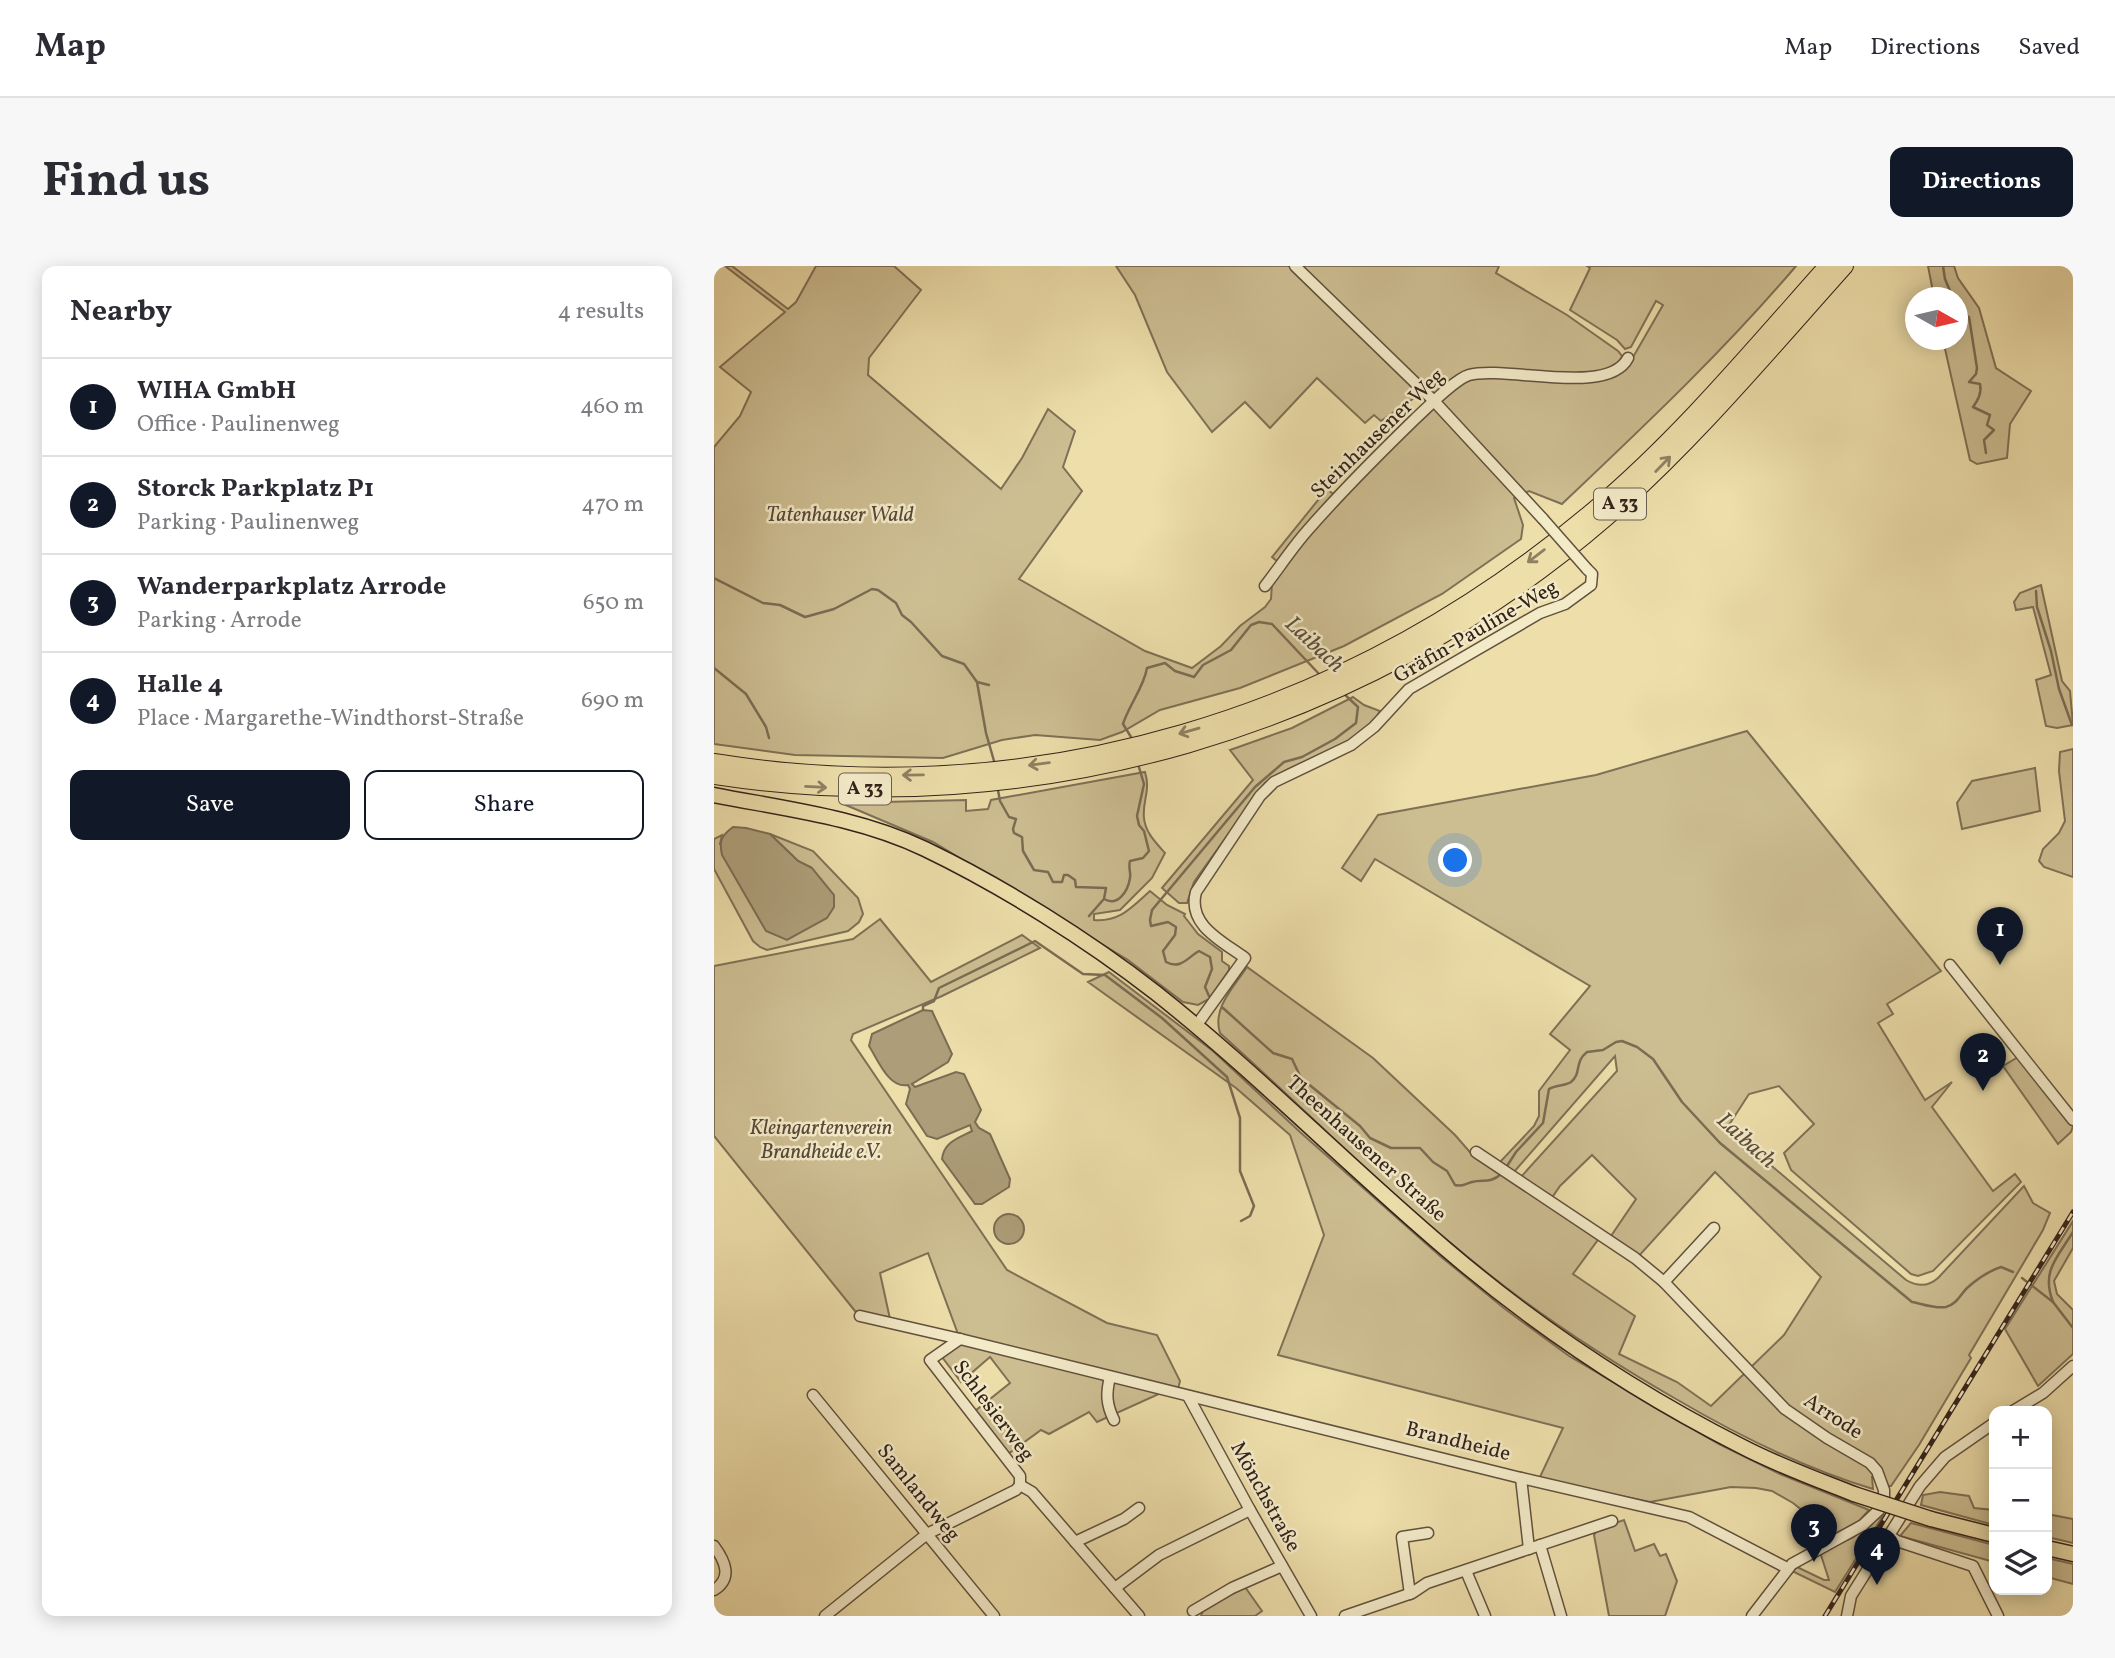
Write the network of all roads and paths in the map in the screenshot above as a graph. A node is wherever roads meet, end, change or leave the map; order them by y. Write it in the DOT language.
graph roads {
  1 [pos="1295,266"];
  2 [pos="1827,266"];
  3 [pos="1845,266"];
  4 [pos="1628,358"];
  5 [pos="1434,401"];
  6 [pos="1265,586"];
  7 [pos="1335,684"];
  8 [pos="714,762"];
  9 [pos="714,775"];
  10 [pos="981,778"];
  11 [pos="714,796"];
  12 [pos="1950,965"];
  13 [pos="1196,1026"];
  14 [pos="2073,1120"];
  15 [pos="1476,1152"];
  16 [pos="1714,1228"];
  17 [pos="1664,1282"];
  18 [pos="860,1316"];
  19 [pos="960,1339"];
  20 [pos="2073,1367"];
  21 [pos="1110,1377"];
  22 [pos="813,1395"];
  23 [pos="1188,1396"];
  24 [pos="2021,1406"];
  25 [pos="1114,1420"];
  26 [pos="1989,1426"];
  27 [pos="1521,1478"];
  28 [pos="1020,1485"];
  29 [pos="1139,1508"];
  30 [pos="1250,1510"];
  31 [pos="1612,1521"];
  32 [pos="1428,1533"];
  33 [pos="927,1534"];
  34 [pos="1989,1534"];
  35 [pos="1888,1535"];
  36 [pos="1075,1542"];
  37 [pos="714,1546"];
  38 [pos="1535,1547"];
  39 [pos="2052,1549"];
  40 [pos="2073,1554"];
  41 [pos="1282,1566"];
  42 [pos="1787,1568"];
  43 [pos="1466,1571"];
  44 [pos="1115,1588"];
  45 [pos="714,1590"];
  46 [pos="1410,1594"];
  47 [pos="1193,1611"];
  48 [pos="826,1616"];
  49 [pos="994,1616"];
  50 [pos="1139,1616"];
  51 [pos="1311,1616"];
  52 [pos="1345,1616"];
  53 [pos="1485,1616"];
  54 [pos="1561,1616"];
  55 [pos="1752,1616"];
  56 [pos="1847,1616"];
  57 [pos="1998,1616"];
  1 -- 5 [label="street, Gräfin-Pauline-Weg"];
  2 -- 7 [label="highway, A 33, one-way"];
  7 -- 3 [label="highway, A 33, one-way"];
  4 -- 5 [label="street, Steinhausener Weg"];
  5 -- 6 [label="street, Steinhausener Weg"];
  5 -- 13 [label="street, Gräfin-Pauline-Weg, bridge"];
  7 -- 10 [label="highway, A 33"];
  10 -- 8 [label="highway, A 33, one-way"];
  9 -- 10 [label="highway, A 33, one-way"];
  11 -- 13 [label="main road, Theenhausener Straße"];
  12 -- 14 [label="street"];
  13 -- 34 [label="main road, Theenhausener Straße, bridge"];
  15 -- 17 [label="street, Arrode"];
  16 -- 17 [label="street"];
  17 -- 42 [label="street, Arrode"];
  18 -- 19 [label="street, Brandheide"];
  19 -- 21 [label="street, Brandheide"];
  19 -- 28 [label="street, Schlesierweg"];
  20 -- 24 [label="street"];
  21 -- 23 [label="street, Brandheide"];
  21 -- 25 [label="street"];
  22 -- 33 [label="street, Samlandweg"];
  23 -- 27 [label="street, Brandheide"];
  23 -- 30 [label="street, Mönchstraße"];
  26 -- 35 [label="street"];
  27 -- 38 [label="street"];
  27 -- 42 [label="street, Brandheide"];
  28 -- 33 [label="street"];
  28 -- 36 [label="street, Schlesierweg"];
  29 -- 36 [label="street"];
  30 -- 41 [label="street, Mönchstraße"];
  30 -- 44 [label="street"];
  31 -- 38 [label="street"];
  32 -- 46 [label="street"];
  33 -- 48 [label="street"];
  33 -- 49 [label="street, Samlandweg"];
  35 -- 56 [label="street"];
  35 -- 57 [label="street"];
  36 -- 44 [label="street, Schlesierweg"];
  37 -- 45 [label="street"];
  38 -- 43 [label="street"];
  38 -- 54 [label="street"];
  39 -- 40 [label="main road"];
  41 -- 47 [label="street"];
  41 -- 51 [label="street, Mönchstraße"];
  42 -- 55 [label="street"];
  43 -- 46 [label="street"];
  43 -- 53 [label="street"];
  44 -- 50 [label="street, Schlesierweg"];
  46 -- 52 [label="street"];
}
